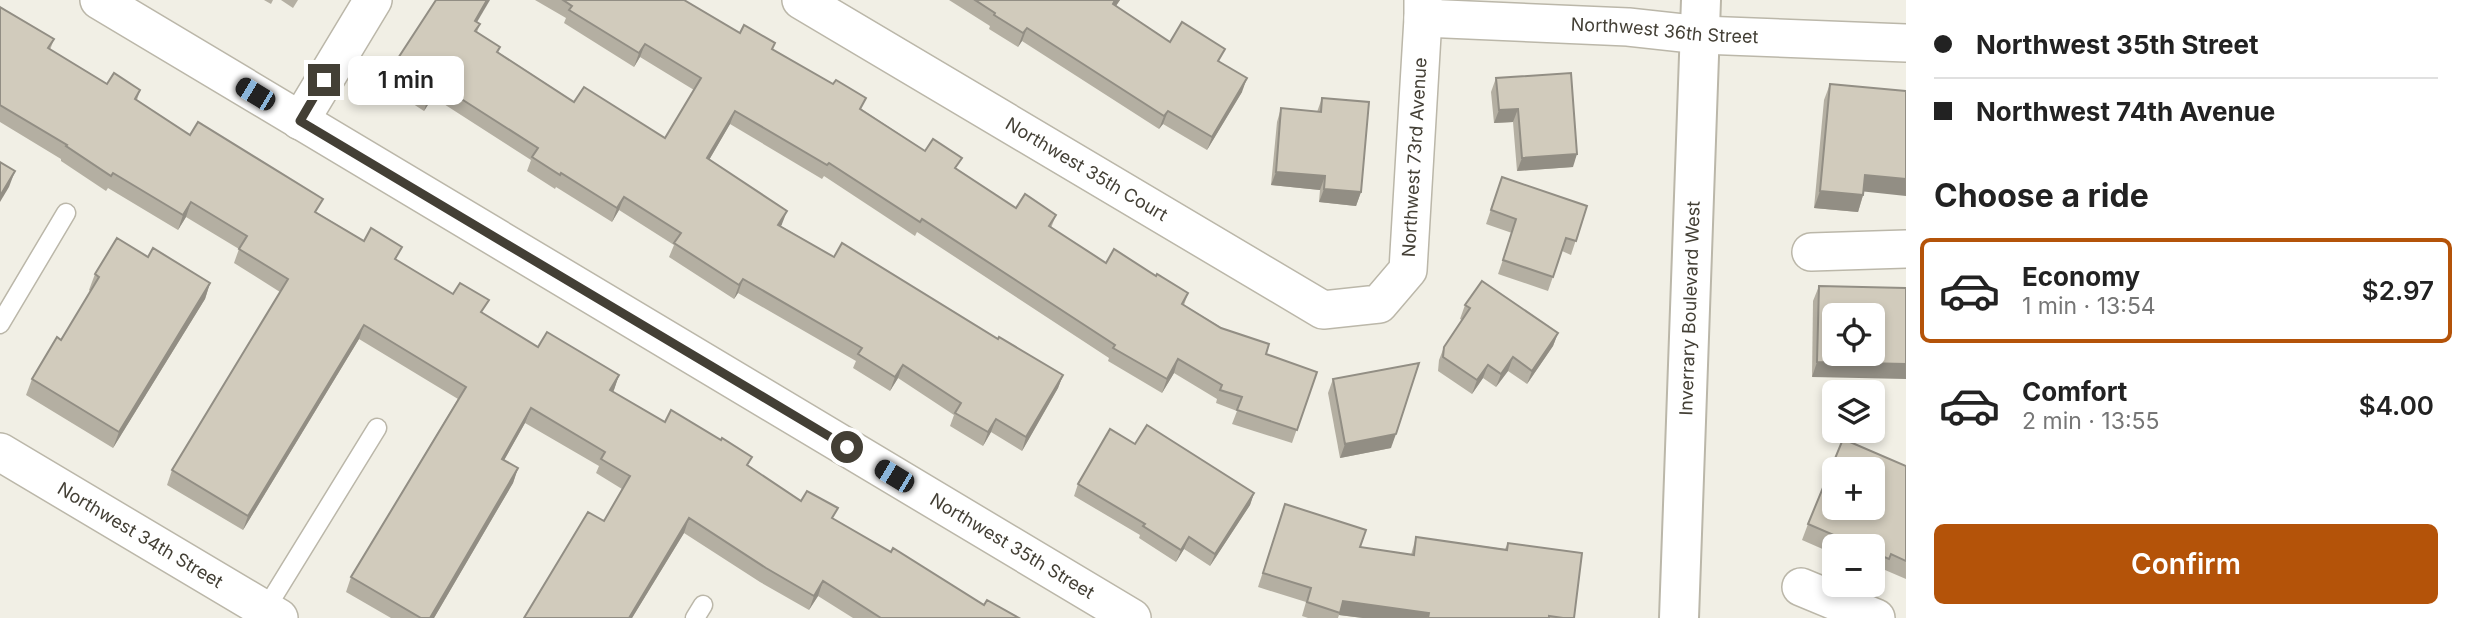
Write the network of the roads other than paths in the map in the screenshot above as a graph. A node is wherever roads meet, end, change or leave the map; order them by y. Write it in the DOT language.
graph roads {
  1 [pos="99,0"];
  2 [pos="373,0"];
  3 [pos="801,0"];
  4 [pos="1423,9"];
  5 [pos="1701,18"];
  6 [pos="1906,43"];
  7 [pos="300,121"];
  8 [pos="66,213"];
  9 [pos="1906,249"];
  10 [pos="1811,251"];
  11 [pos="1379,304"];
  12 [pos="0,324"];
  13 [pos="377,428"];
  14 [pos="5,467"];
  15 [pos="1801,587"];
  16 [pos="272,614"];
  17 [pos="1132,618"];
  18 [pos="1679,618"];
  19 [pos="1876,618"];
  1 -- 7 [label="street, Northwest 35th Street"];
  2 -- 7 [label="street"];
  3 -- 11 [label="street, Northwest 35th Court"];
  4 -- 5 [label="street, Northwest 36th Street"];
  4 -- 11 [label="street, Northwest 73rd Avenue"];
  5 -- 6 [label="street, Northwest 36th Street"];
  5 -- 18 [label="street, Inverrary Boulevard West"];
  7 -- 17 [label="street, Northwest 35th Street"];
  8 -- 12 [label="lane"];
  9 -- 10 [label="street"];
  13 -- 16 [label="lane"];
  14 -- 16 [label="street, Northwest 34th Street"];
  15 -- 19 [label="street"];
}
